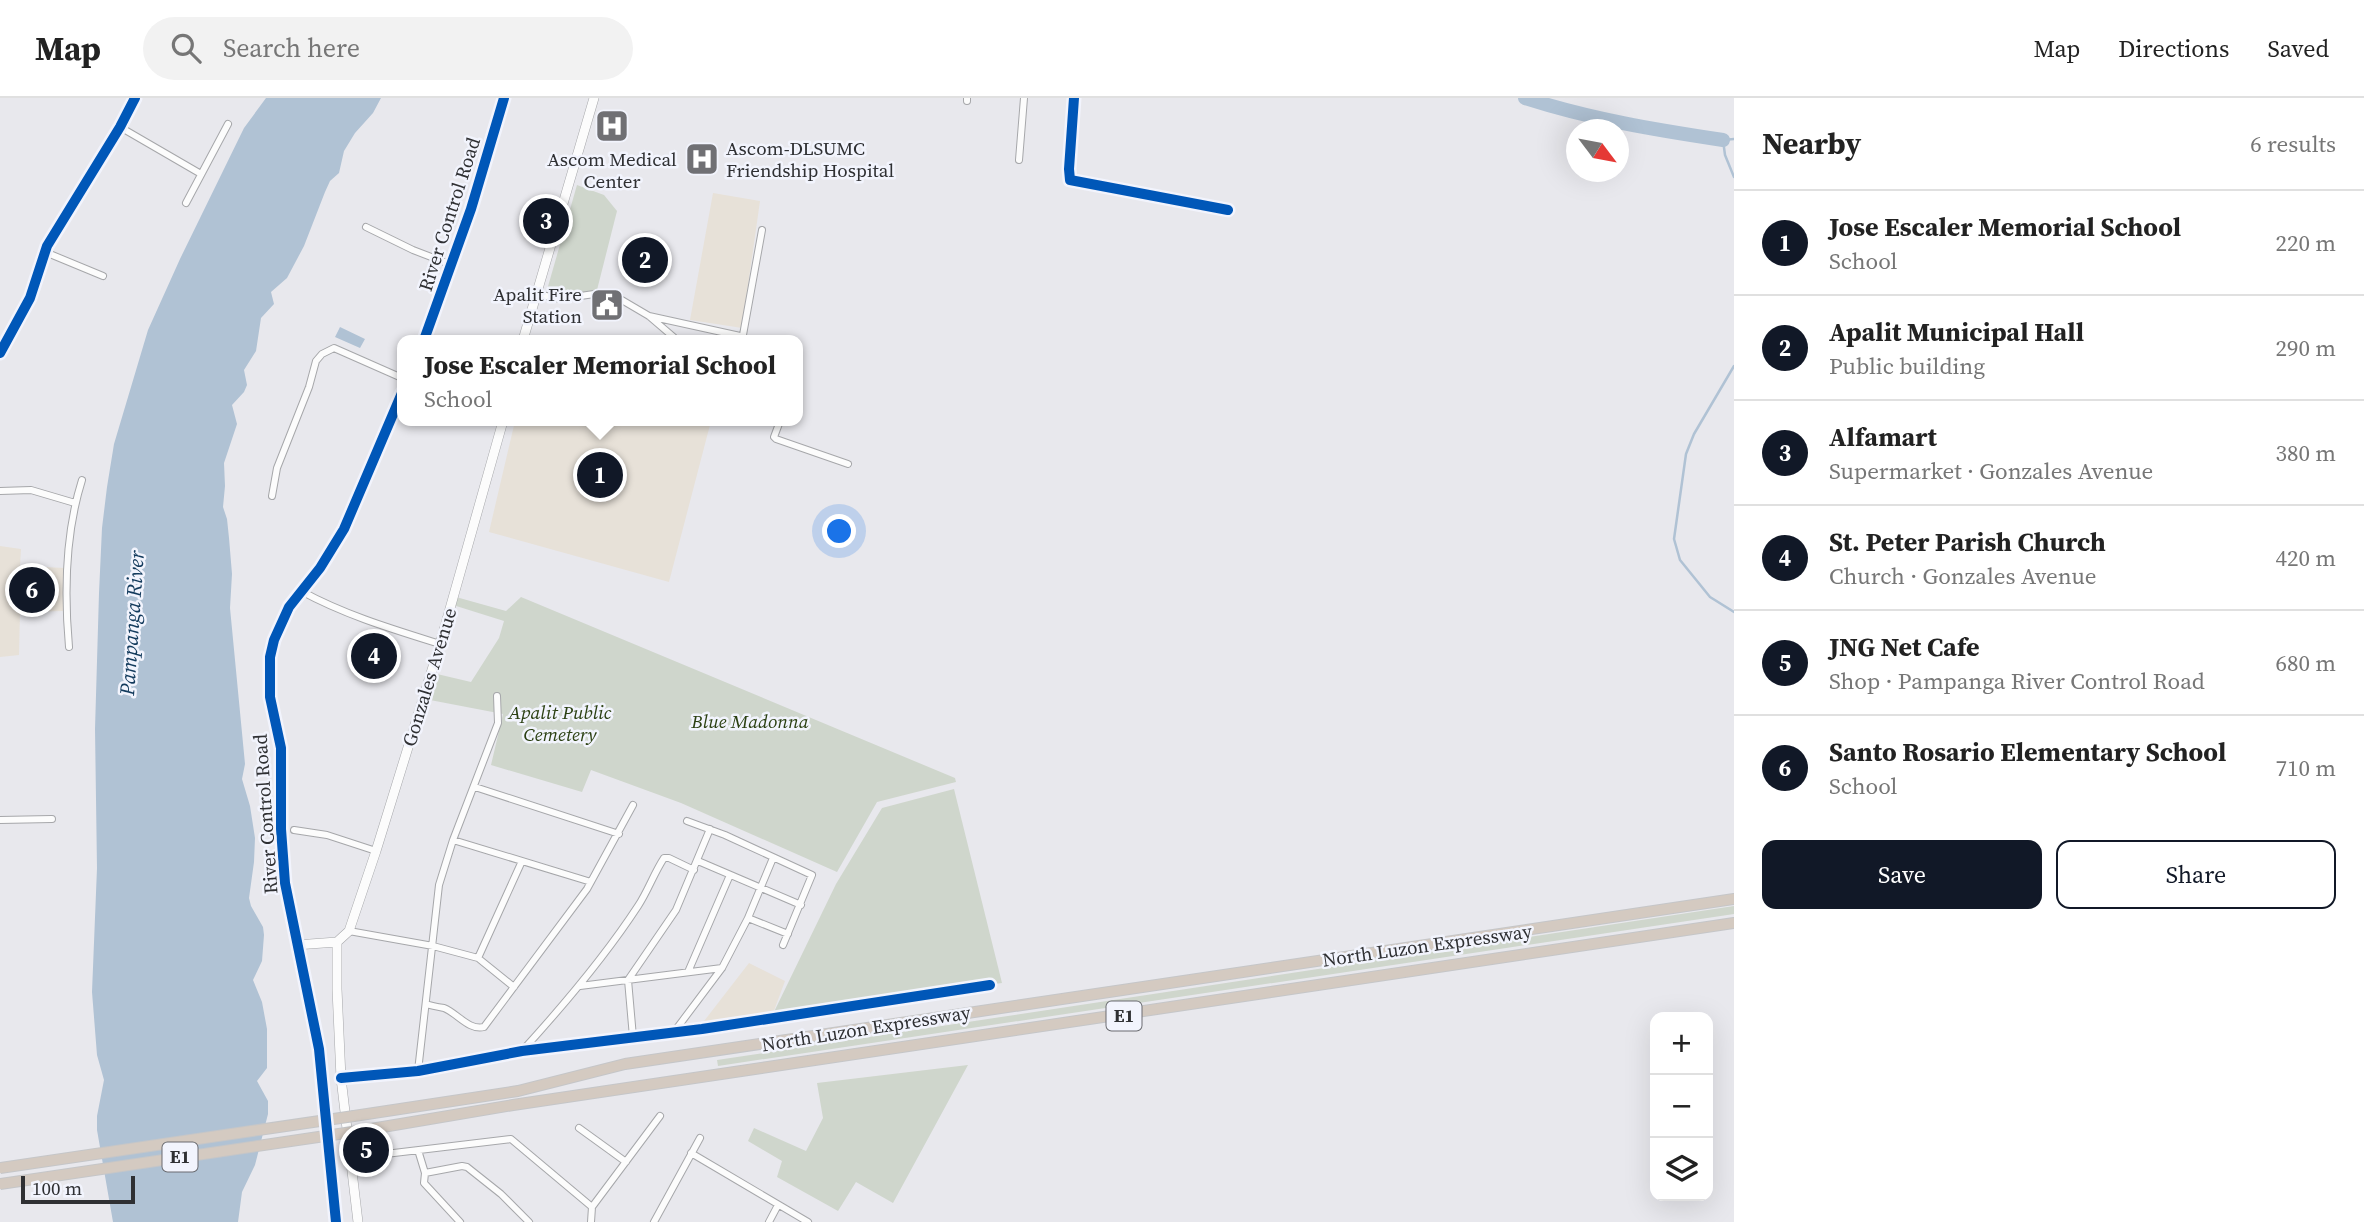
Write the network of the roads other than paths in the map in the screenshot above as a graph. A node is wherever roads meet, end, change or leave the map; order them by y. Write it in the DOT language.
graph roads {
  1 [pos="135,98"];
  2 [pos="504,98"];
  3 [pos="594,98"];
  4 [pos="1024,98"];
  5 [pos="1074,98"];
  6 [pos="228,124"];
  7 [pos="120,127"];
  8 [pos="1019,160"];
  9 [pos="201,174"];
  10 [pos="186,203"];
  11 [pos="1228,210"];
  12 [pos="366,228"];
  13 [pos="762,230"];
  14 [pos="45,252"];
  15 [pos="452,265"];
  16 [pos="103,276"];
  17 [pos="537,294"];
  18 [pos="649,316"];
  19 [pos="426,335"];
  20 [pos="525,335"];
  21 [pos="671,335"];
  22 [pos="735,335"];
  23 [pos="743,335"];
  24 [pos="0,353"];
  25 [pos="397,376"];
  26 [pos="397,405"];
  27 [pos="502,426"];
  28 [pos="778,426"];
  29 [pos="848,464"];
  30 [pos="82,480"];
  31 [pos="0,491"];
  32 [pos="272,496"];
  33 [pos="75,503"];
  34 [pos="301,591"];
  35 [pos="440,643"];
  36 [pos="69,647"];
  37 [pos="497,696"];
  38 [pos="475,788"];
  39 [pos="633,805"];
  40 [pos="52,819"];
  41 [pos="0,820"];
  42 [pos="687,821"];
  43 [pos="710,829"];
  44 [pos="294,830"];
  45 [pos="619,834"];
  46 [pos="453,840"];
  47 [pos="376,851"];
  48 [pos="773,858"];
  49 [pos="522,860"];
  50 [pos="698,861"];
  51 [pos="694,870"];
  52 [pos="730,875"];
  53 [pos="591,882"];
  54 [pos="761,888"];
  55 [pos="1734,899"];
  56 [pos="801,905"];
  57 [pos="748,918"];
  58 [pos="1734,923"];
  59 [pos="349,931"];
  60 [pos="788,934"];
  61 [pos="337,942"];
  62 [pos="296,945"];
  63 [pos="783,945"];
  64 [pos="433,946"];
  65 [pos="478,958"];
  66 [pos="722,968"];
  67 [pos="688,972"];
  68 [pos="628,980"];
  69 [pos="990,985"];
  70 [pos="580,986"];
  71 [pos="514,987"];
  72 [pos="426,1004"];
  73 [pos="673,1032"];
  74 [pos="633,1037"];
  75 [pos="522,1051"];
  76 [pos="418,1071"];
  77 [pos="341,1078"];
  78 [pos="660,1116"];
  79 [pos="579,1128"];
  80 [pos="700,1138"];
  81 [pos="418,1150"];
  82 [pos="691,1153"];
  83 [pos="352,1158"];
  84 [pos="626,1162"];
  85 [pos="0,1168"];
  86 [pos="425,1173"];
  87 [pos="0,1184"];
  88 [pos="778,1205"];
  89 [pos="592,1207"];
  90 [pos="336,1222"];
  91 [pos="358,1222"];
  92 [pos="460,1222"];
  93 [pos="529,1222"];
  94 [pos="591,1222"];
  95 [pos="654,1222"];
  96 [pos="769,1222"];
  97 [pos="808,1222"];
  1 -- 7 [label="street"];
  2 -- 15 [label="street, River Control Road"];
  3 -- 17 [label="street"];
  4 -- 8 [label="street"];
  5 -- 11 [label="street"];
  6 -- 9 [label="street"];
  7 -- 9 [label="street"];
  7 -- 14 [label="street"];
  9 -- 10 [label="street"];
  12 -- 15 [label="street"];
  13 -- 23 [label="street"];
  14 -- 16 [label="street"];
  14 -- 24 [label="street"];
  15 -- 19 [label="street, River Control Road"];
  17 -- 18 [label="street"];
  17 -- 20 [label="street"];
  18 -- 21 [label="street"];
  18 -- 22 [label="street"];
  25 -- 32 [label="street"];
  26 -- 34 [label="street, River Control Road"];
  27 -- 35 [label="street, Gonzales Avenue"];
  28 -- 29 [label="street"];
  30 -- 33 [label="street"];
  31 -- 33 [label="street"];
  33 -- 36 [label="street"];
  34 -- 35 [label="street"];
  34 -- 62 [label="street, River Control Road"];
  35 -- 47 [label="street, Gonzales Avenue"];
  37 -- 38 [label="street"];
  38 -- 45 [label="street"];
  38 -- 46 [label="street"];
  39 -- 45 [label="street"];
  40 -- 41 [label="street"];
  42 -- 43 [label="street"];
  43 -- 48 [label="street"];
  43 -- 50 [label="street"];
  44 -- 47 [label="street"];
  45 -- 53 [label="street"];
  46 -- 49 [label="street"];
  46 -- 64 [label="street"];
  47 -- 59 [label="street, Gonzales Avenue"];
  48 -- 54 [label="street"];
  48 -- 56 [label="street"];
  49 -- 53 [label="street"];
  49 -- 65 [label="street"];
  50 -- 51 [label="street"];
  50 -- 52 [label="street"];
  51 -- 68 [label="street"];
  51 -- 70 [label="street"];
  52 -- 54 [label="street"];
  52 -- 67 [label="street"];
  53 -- 71 [label="street"];
  54 -- 56 [label="street"];
  54 -- 57 [label="street"];
  55 -- 85 [label="highway, North Luzon Expressway / E1, bridge"];
  56 -- 60 [label="street"];
  57 -- 60 [label="street"];
  57 -- 66 [label="street"];
  58 -- 87 [label="highway, North Luzon Expressway / E1, bridge"];
  59 -- 61 [label="street"];
  59 -- 64 [label="street"];
  60 -- 63 [label="street"];
  61 -- 62 [label="street"];
  61 -- 77 [label="street"];
  62 -- 90 [label="street, River Control Road"];
  64 -- 65 [label="street"];
  64 -- 72 [label="street"];
  65 -- 71 [label="street"];
  66 -- 67 [label="street"];
  66 -- 73 [label="street"];
  67 -- 68 [label="street"];
  68 -- 70 [label="street"];
  68 -- 74 [label="street"];
  69 -- 73 [label="street"];
  70 -- 75 [label="street"];
  71 -- 72 [label="street"];
  72 -- 76 [label="street"];
  73 -- 74 [label="street"];
  74 -- 75 [label="street"];
  75 -- 76 [label="street"];
  76 -- 77 [label="street"];
  77 -- 83 [label="street"];
  78 -- 84 [label="street"];
  79 -- 84 [label="street"];
  80 -- 82 [label="street"];
  81 -- 83 [label="street"];
  81 -- 86 [label="street"];
  81 -- 89 [label="street"];
  82 -- 88 [label="street"];
  82 -- 95 [label="street"];
  83 -- 91 [label="street"];
  84 -- 89 [label="street"];
  86 -- 92 [label="street"];
  86 -- 93 [label="street"];
  88 -- 96 [label="street"];
  88 -- 97 [label="street"];
  89 -- 94 [label="street"];
}
